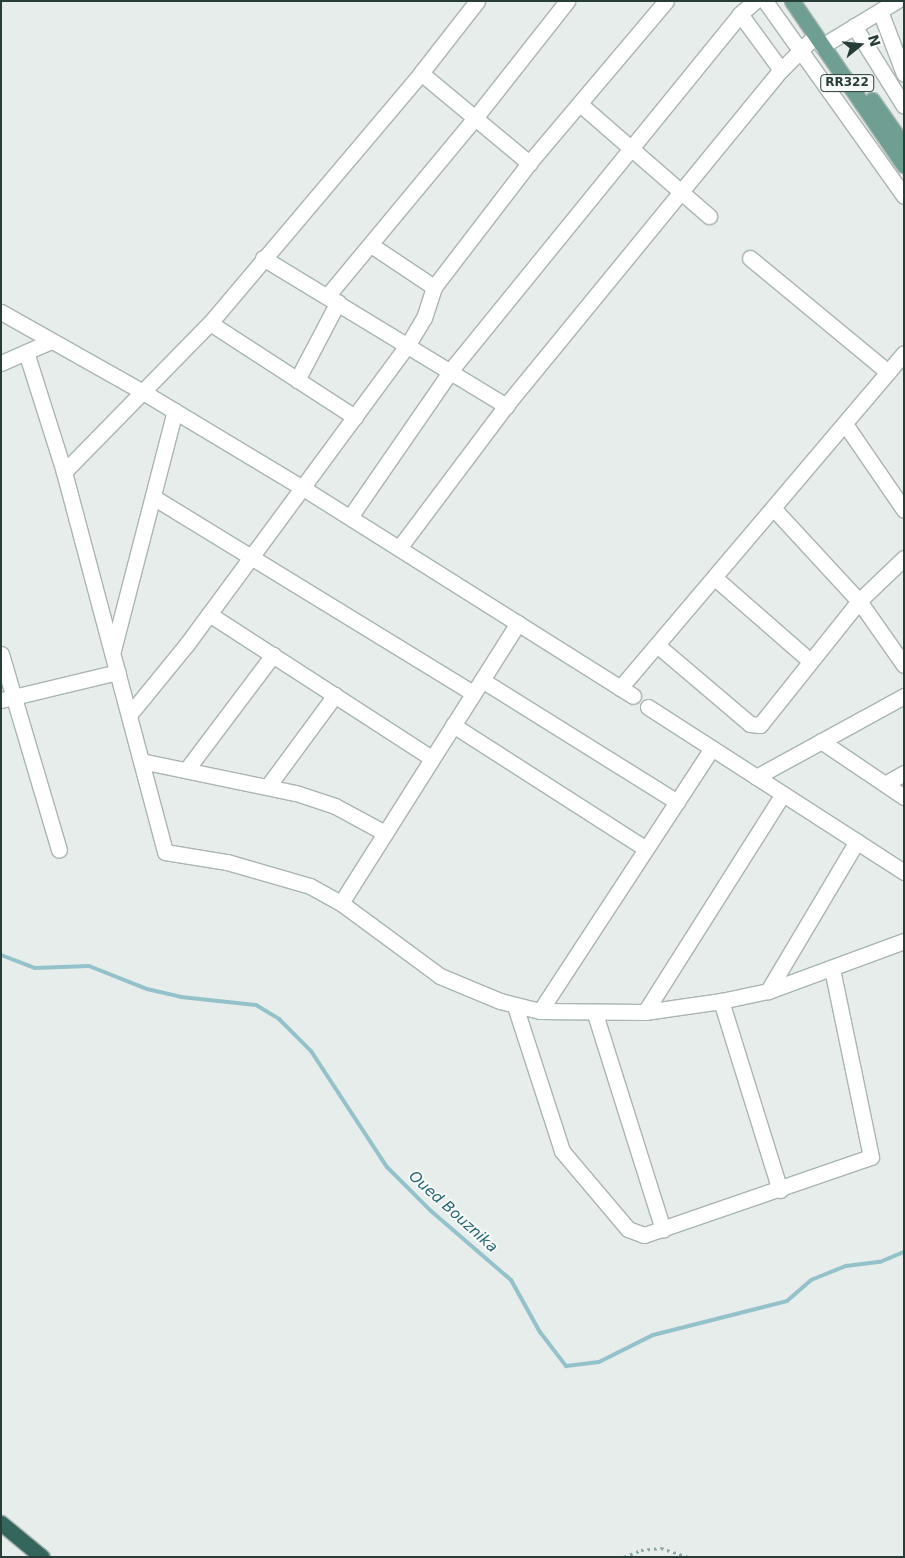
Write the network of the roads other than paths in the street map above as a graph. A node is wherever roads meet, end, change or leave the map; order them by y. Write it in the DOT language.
graph roads {
  1 [pos="477,1"];
  2 [pos="567,1"];
  3 [pos="666,1"];
  4 [pos="755,1"];
  5 [pos="765,1"];
  6 [pos="792,1"];
  7 [pos="804,1"];
  8 [pos="896,1"];
  9 [pos="880,11"];
  10 [pos="740,14"];
  11 [pos="854,26"];
  12 [pos="822,40"];
  13 [pos="801,49"];
  14 [pos="781,70"];
  15 [pos="421,73"];
  16 [pos="904,74"];
  17 [pos="580,104"];
  18 [pos="904,106"];
  19 [pos="475,118"];
  20 [pos="904,146"];
  21 [pos="632,149"];
  22 [pos="529,163"];
  23 [pos="904,165"];
  24 [pos="680,191"];
  25 [pos="904,196"];
  26 [pos="709,216"];
  27 [pos="371,244"];
  28 [pos="263,258"];
  29 [pos="750,258"];
  30 [pos="434,287"];
  31 [pos="333,298"];
  32 [pos="1,312"];
  33 [pos="210,323"];
  34 [pos="51,340"];
  35 [pos="408,346"];
  36 [pos="26,352"];
  37 [pos="903,357"];
  38 [pos="1,363"];
  39 [pos="450,372"];
  40 [pos="888,372"];
  41 [pos="297,380"];
  42 [pos="143,392"];
  43 [pos="506,406"];
  44 [pos="175,411"];
  45 [pos="355,417"];
  46 [pos="845,424"];
  47 [pos="64,472"];
  48 [pos="303,488"];
  49 [pos="153,497"];
  50 [pos="774,509"];
  51 [pos="904,510"];
  52 [pos="350,517"];
  53 [pos="399,548"];
  54 [pos="252,556"];
  55 [pos="904,558"];
  56 [pos="715,578"];
  57 [pos="859,602"];
  58 [pos="209,614"];
  59 [pos="518,623"];
  60 [pos="657,645"];
  61 [pos="112,652"];
  62 [pos="1,654"];
  63 [pos="273,655"];
  64 [pos="810,661"];
  65 [pos="904,665"];
  66 [pos="118,672"];
  67 [pos="482,680"];
  68 [pos="620,688"];
  69 [pos="474,693"];
  70 [pos="335,694"];
  71 [pos="633,696"];
  72 [pos="904,696"];
  73 [pos="7,699"];
  74 [pos="648,707"];
  75 [pos="129,715"];
  76 [pos="454,725"];
  77 [pos="821,741"];
  78 [pos="712,748"];
  79 [pos="432,758"];
  80 [pos="141,761"];
  81 [pos="188,769"];
  82 [pos="904,773"];
  83 [pos="756,776"];
  84 [pos="885,784"];
  85 [pos="268,786"];
  86 [pos="783,794"];
  87 [pos="904,797"];
  88 [pos="677,802"];
  89 [pos="385,833"];
  90 [pos="857,841"];
  91 [pos="646,849"];
  92 [pos="59,850"];
  93 [pos="904,872"];
  94 [pos="340,904"];
  95 [pos="904,941"];
  96 [pos="832,968"];
  97 [pos="768,991"];
  98 [pos="720,1001"];
  99 [pos="515,1006"];
  100 [pos="540,1011"];
  101 [pos="646,1012"];
  102 [pos="595,1014"];
  103 [pos="780,1190"];
  104 [pos="663,1230"];
  105 [pos="1,1524"];
  106 [pos="42,1557"];
  1 -- 15 [label="street"];
  2 -- 19 [label="street"];
  3 -- 17 [label="street"];
  4 -- 10 [label="street"];
  5 -- 13 [label="street"];
  6 -- 12 [label="main road, RR322"];
  7 -- 12 [label="main road, RR322"];
  8 -- 9 [label="street"];
  9 -- 11 [label="street"];
  9 -- 16 [label="street"];
  10 -- 14 [label="street"];
  10 -- 21 [label="street"];
  11 -- 12 [label="street"];
  11 -- 18 [label="street"];
  12 -- 13 [label="street"];
  12 -- 20 [label="main road, RR322"];
  12 -- 23 [label="main road, RR322"];
  13 -- 14 [label="street"];
  13 -- 25 [label="street"];
  14 -- 24 [label="street"];
  15 -- 19 [label="street"];
  15 -- 28 [label="street"];
  17 -- 21 [label="street"];
  17 -- 22 [label="street"];
  19 -- 22 [label="street"];
  19 -- 27 [label="street"];
  21 -- 24 [label="street"];
  21 -- 39 [label="street"];
  22 -- 30 [label="street"];
  24 -- 26 [label="street"];
  24 -- 43 [label="street"];
  27 -- 30 [label="street"];
  27 -- 31 [label="street"];
  28 -- 31 [label="street"];
  28 -- 33 [label="street"];
  29 -- 40 [label="street"];
  30 -- 35 [label="street"];
  31 -- 35 [label="street"];
  31 -- 41 [label="street"];
  32 -- 34 [label="street"];
  33 -- 41 [label="street"];
  33 -- 42 [label="street"];
  34 -- 36 [label="street"];
  34 -- 42 [label="street"];
  35 -- 39 [label="street"];
  35 -- 45 [label="street"];
  36 -- 38 [label="street"];
  36 -- 47 [label="street"];
  37 -- 40 [label="street"];
  39 -- 43 [label="street"];
  39 -- 52 [label="street"];
  40 -- 46 [label="street"];
  41 -- 45 [label="street"];
  42 -- 44 [label="street"];
  42 -- 47 [label="street"];
  43 -- 53 [label="street"];
  44 -- 48 [label="street"];
  44 -- 49 [label="street"];
  45 -- 48 [label="street"];
  46 -- 50 [label="street"];
  46 -- 51 [label="street"];
  47 -- 61 [label="street"];
  48 -- 52 [label="street"];
  48 -- 54 [label="street"];
  49 -- 54 [label="street"];
  49 -- 61 [label="street"];
  50 -- 56 [label="street"];
  50 -- 57 [label="street"];
  52 -- 53 [label="street"];
  53 -- 59 [label="street"];
  54 -- 58 [label="street"];
  54 -- 69 [label="street"];
  55 -- 57 [label="street"];
  56 -- 60 [label="street"];
  56 -- 64 [label="street"];
  57 -- 64 [label="street"];
  57 -- 65 [label="street"];
  58 -- 63 [label="street"];
  58 -- 75 [label="street"];
  59 -- 67 [label="street"];
  59 -- 68 [label="street"];
  60 -- 64 [label="street"];
  60 -- 68 [label="street"];
  61 -- 66 [label="street"];
  62 -- 73 [label="street"];
  63 -- 70 [label="street"];
  63 -- 81 [label="street"];
  66 -- 73 [label="street"];
  66 -- 75 [label="street"];
  67 -- 69 [label="street"];
  67 -- 88 [label="street"];
  68 -- 71 [label="street"];
  69 -- 76 [label="street"];
  70 -- 79 [label="street"];
  70 -- 85 [label="street"];
  72 -- 77 [label="street"];
  73 -- 92 [label="street"];
  74 -- 78 [label="street"];
  75 -- 80 [label="street"];
  76 -- 79 [label="street"];
  76 -- 91 [label="street"];
  77 -- 83 [label="street"];
  77 -- 84 [label="street"];
  78 -- 83 [label="street"];
  78 -- 88 [label="street"];
  79 -- 89 [label="street"];
  80 -- 81 [label="street"];
  80 -- 94 [label="street"];
  81 -- 85 [label="street"];
  82 -- 84 [label="street"];
  83 -- 86 [label="street"];
  84 -- 87 [label="street"];
  85 -- 89 [label="street"];
  86 -- 90 [label="street"];
  86 -- 101 [label="street"];
  88 -- 91 [label="street"];
  89 -- 94 [label="street"];
  90 -- 93 [label="street"];
  90 -- 97 [label="street"];
  91 -- 100 [label="street"];
  94 -- 99 [label="street"];
  95 -- 96 [label="street"];
  96 -- 97 [label="street"];
  96 -- 103 [label="street"];
  97 -- 98 [label="street"];
  98 -- 101 [label="street"];
  98 -- 103 [label="street"];
  99 -- 100 [label="street"];
  99 -- 104 [label="street"];
  100 -- 102 [label="street"];
  101 -- 102 [label="street"];
  102 -- 104 [label="street"];
  103 -- 104 [label="street"];
  105 -- 106 [label="highway"];
}
